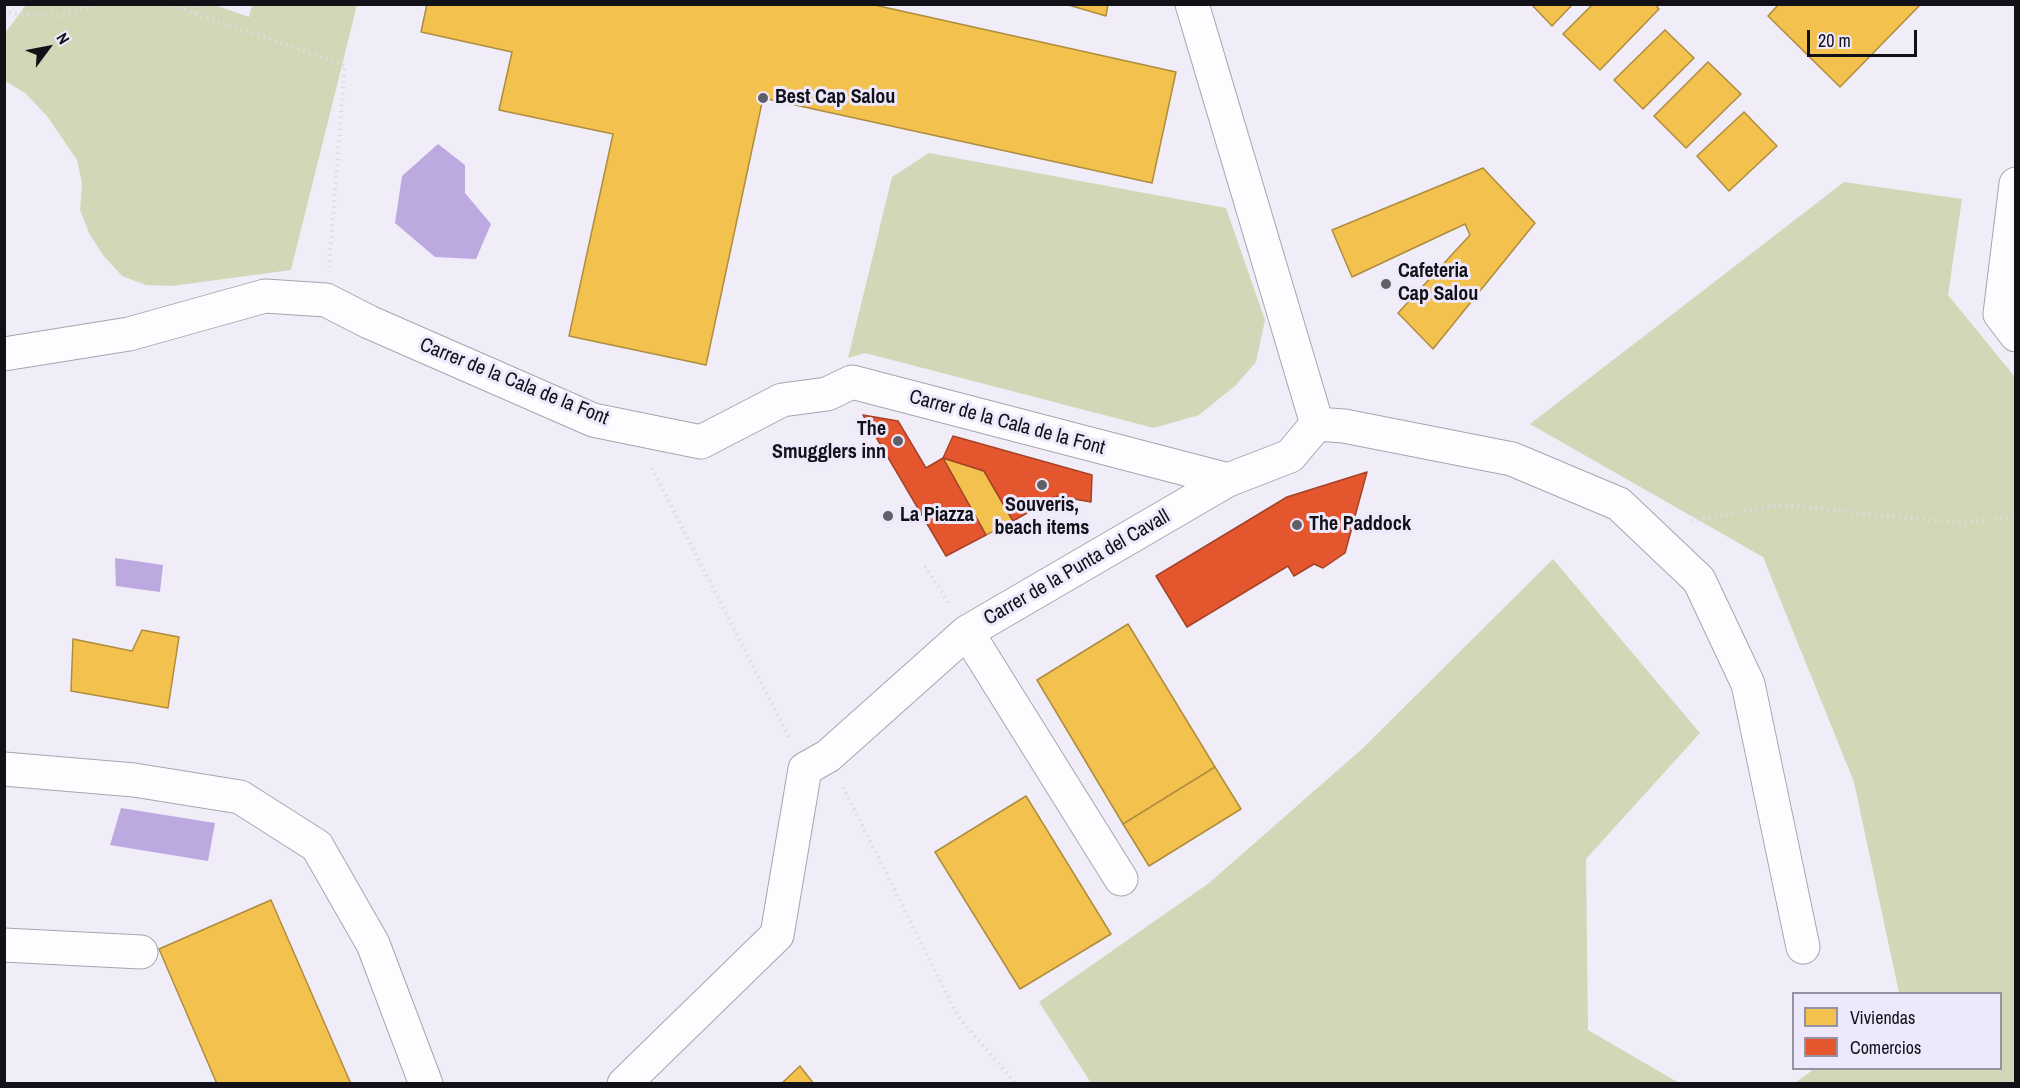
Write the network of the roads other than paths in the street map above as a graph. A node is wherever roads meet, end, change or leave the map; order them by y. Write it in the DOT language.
graph roads {
  1 [pos="1192,4"];
  2 [pos="2015,198"];
  3 [pos="2016,335"];
  4 [pos="4,354"];
  5 [pos="1317,424"];
  6 [pos="1228,480"];
  7 [pos="967,632"];
  8 [pos="4,769"];
  9 [pos="1121,879"];
  10 [pos="4,945"];
  11 [pos="1803,946"];
  12 [pos="141,952"];
  13 [pos="426,1083"];
  14 [pos="624,1083"];
  1 -- 5 [label="street"];
  2 -- 3 [label="street"];
  4 -- 6 [label="street, Carrer de la Cala de la Font"];
  5 -- 6 [label="street, Carrer de la Punta del Cavall"];
  5 -- 11 [label="street"];
  6 -- 7 [label="street, Carrer de la Punta del Cavall"];
  7 -- 9 [label="street"];
  7 -- 14 [label="street, Carrer de la Punta del Cavall"];
  8 -- 13 [label="street"];
  10 -- 12 [label="street"];
}
